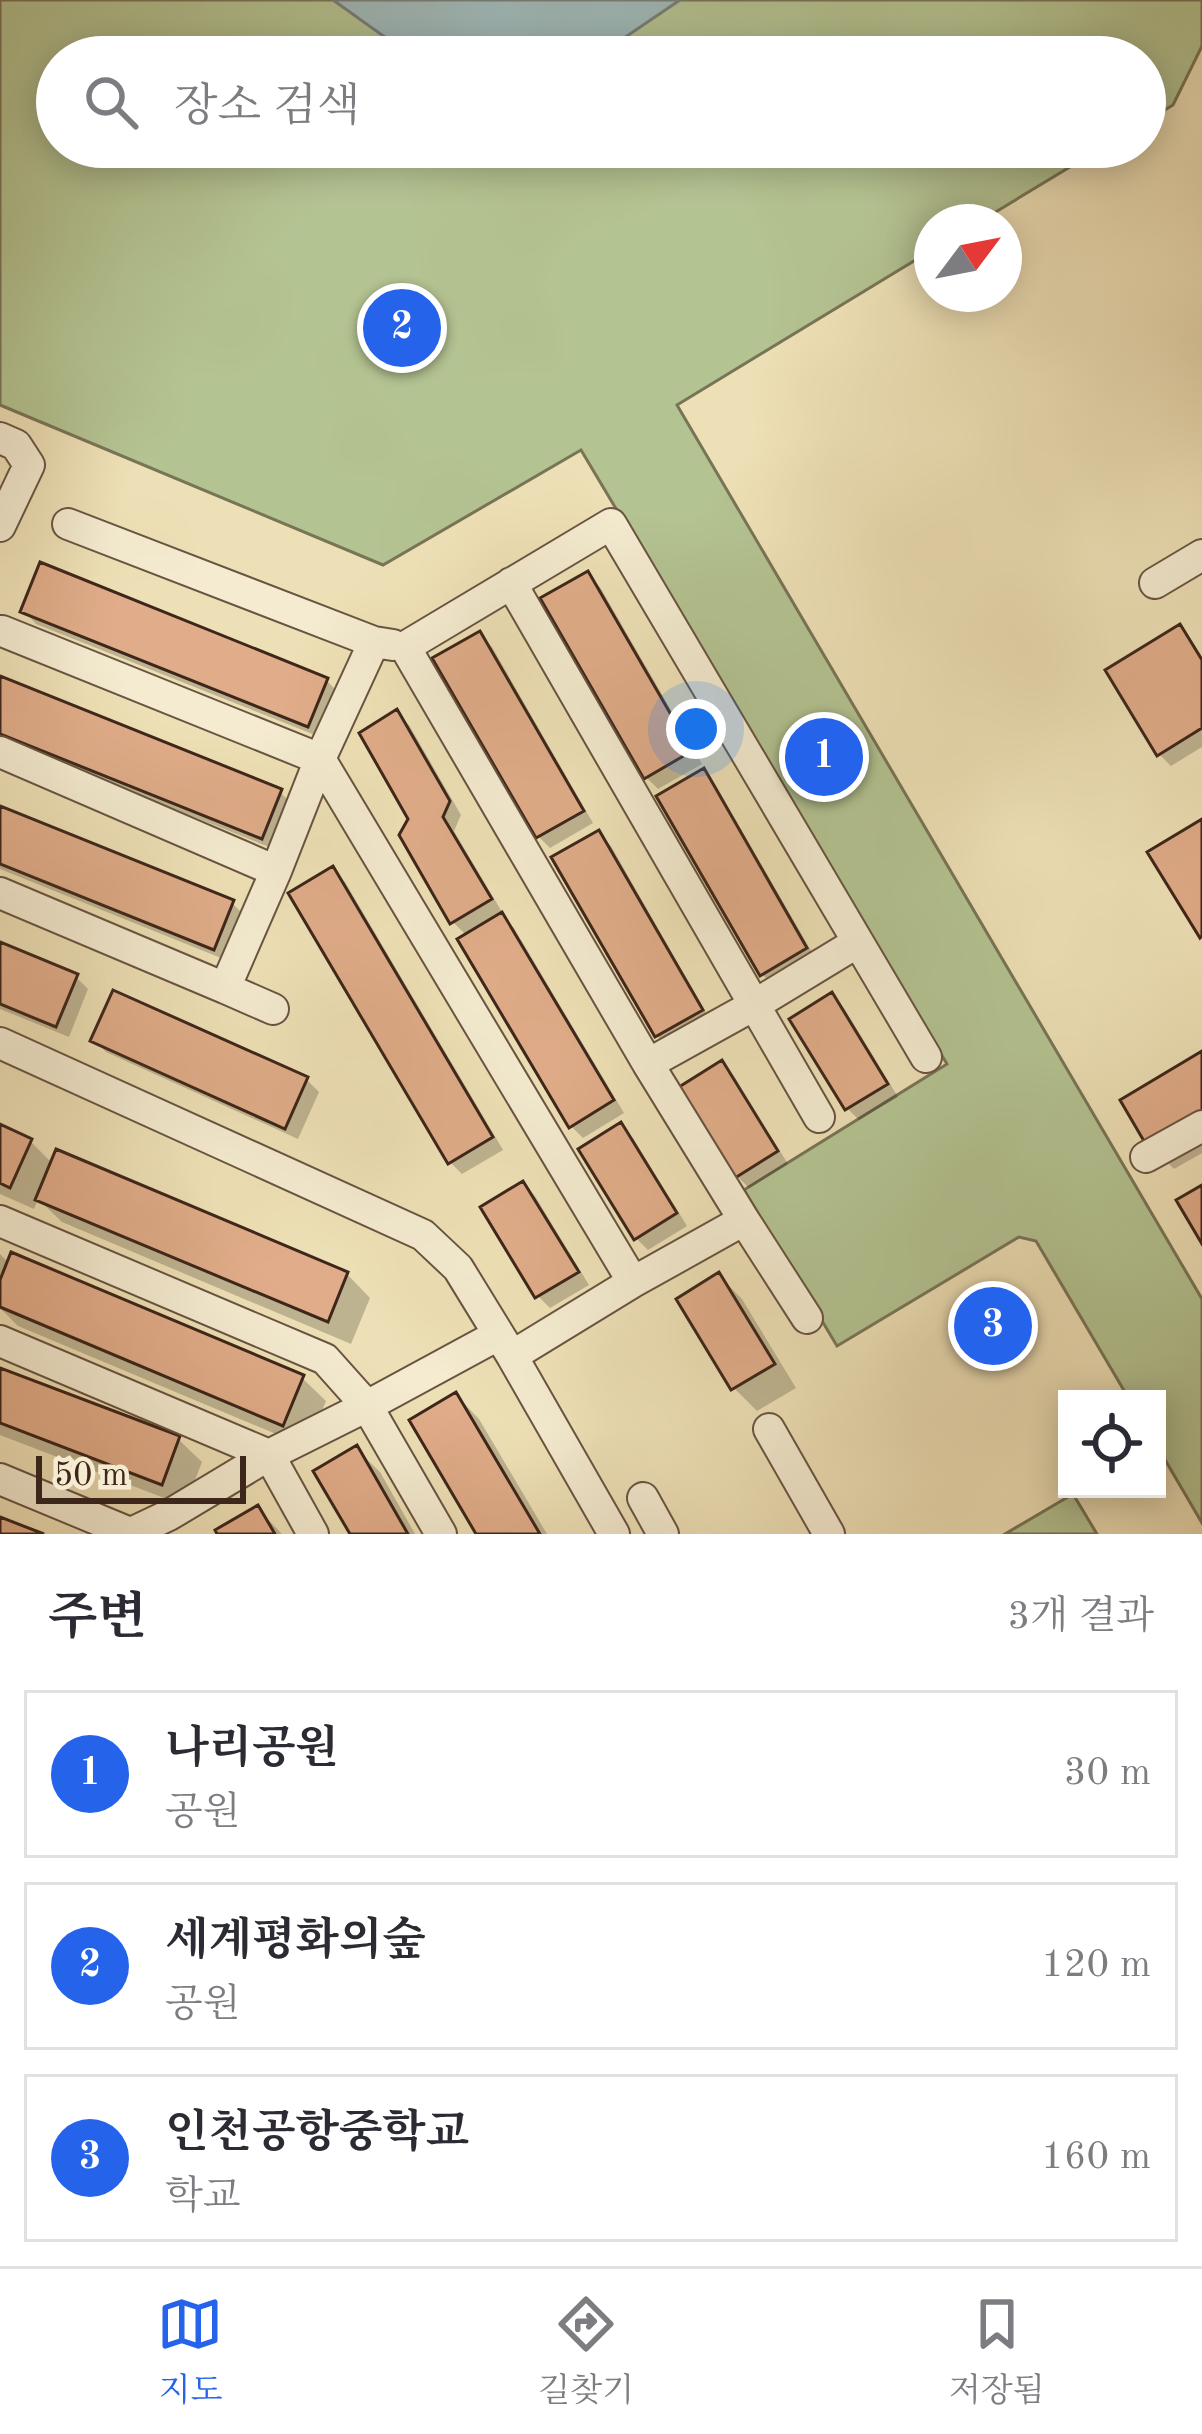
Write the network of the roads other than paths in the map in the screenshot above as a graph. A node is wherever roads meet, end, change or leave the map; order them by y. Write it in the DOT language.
graph roads {
  1 [pos="0,438"];
  2 [pos="68,524"];
  3 [pos="0,526"];
  4 [pos="1202,555"];
  5 [pos="511,583"];
  6 [pos="1155,583"];
  7 [pos="2,632"];
  8 [pos="389,645"];
  9 [pos="0,752"];
  10 [pos="320,759"];
  11 [pos="276,871"];
  12 [pos="0,892"];
  13 [pos="858,942"];
  14 [pos="225,988"];
  15 [pos="756,1004"];
  16 [pos="273,1009"];
  17 [pos="0,1043"];
  18 [pos="926,1057"];
  19 [pos="648,1064"];
  20 [pos="819,1117"];
  21 [pos="1202,1126"];
  22 [pos="1146,1157"];
  23 [pos="744,1220"];
  24 [pos="0,1221"];
  25 [pos="633,1282"];
  26 [pos="807,1318"];
  27 [pos="0,1341"];
  28 [pos="505,1345"];
  29 [pos="368,1406"];
  30 [pos="769,1429"];
  31 [pos="269,1455"];
  32 [pos="0,1479"];
  33 [pos="643,1498"];
  34 [pos="175,1524"];
  35 [pos="129,1533"];
  36 [pos="314,1534"];
  37 [pos="441,1534"];
  38 [pos="614,1534"];
  39 [pos="664,1534"];
  40 [pos="830,1534"];
  1 -- 3 [label="street"];
  2 -- 8 [label="street"];
  4 -- 6 [label="street"];
  5 -- 8 [label="street"];
  5 -- 13 [label="street"];
  5 -- 15 [label="street"];
  7 -- 10 [label="street"];
  8 -- 10 [label="street"];
  8 -- 19 [label="street"];
  9 -- 11 [label="street"];
  10 -- 11 [label="street"];
  10 -- 25 [label="street"];
  11 -- 14 [label="street"];
  12 -- 14 [label="street"];
  13 -- 15 [label="street"];
  13 -- 18 [label="street"];
  14 -- 16 [label="street"];
  15 -- 19 [label="street"];
  15 -- 20 [label="street"];
  17 -- 28 [label="street"];
  19 -- 23 [label="street"];
  21 -- 22 [label="street"];
  23 -- 25 [label="street"];
  23 -- 26 [label="street"];
  24 -- 29 [label="street"];
  25 -- 28 [label="street"];
  27 -- 31 [label="street"];
  28 -- 29 [label="street"];
  28 -- 38 [label="street"];
  29 -- 31 [label="street"];
  29 -- 37 [label="street"];
  30 -- 40 [label="street"];
  31 -- 34 [label="street"];
  31 -- 36 [label="street"];
  32 -- 35 [label="street"];
  33 -- 39 [label="street"];
  34 -- 35 [label="street"];
}
